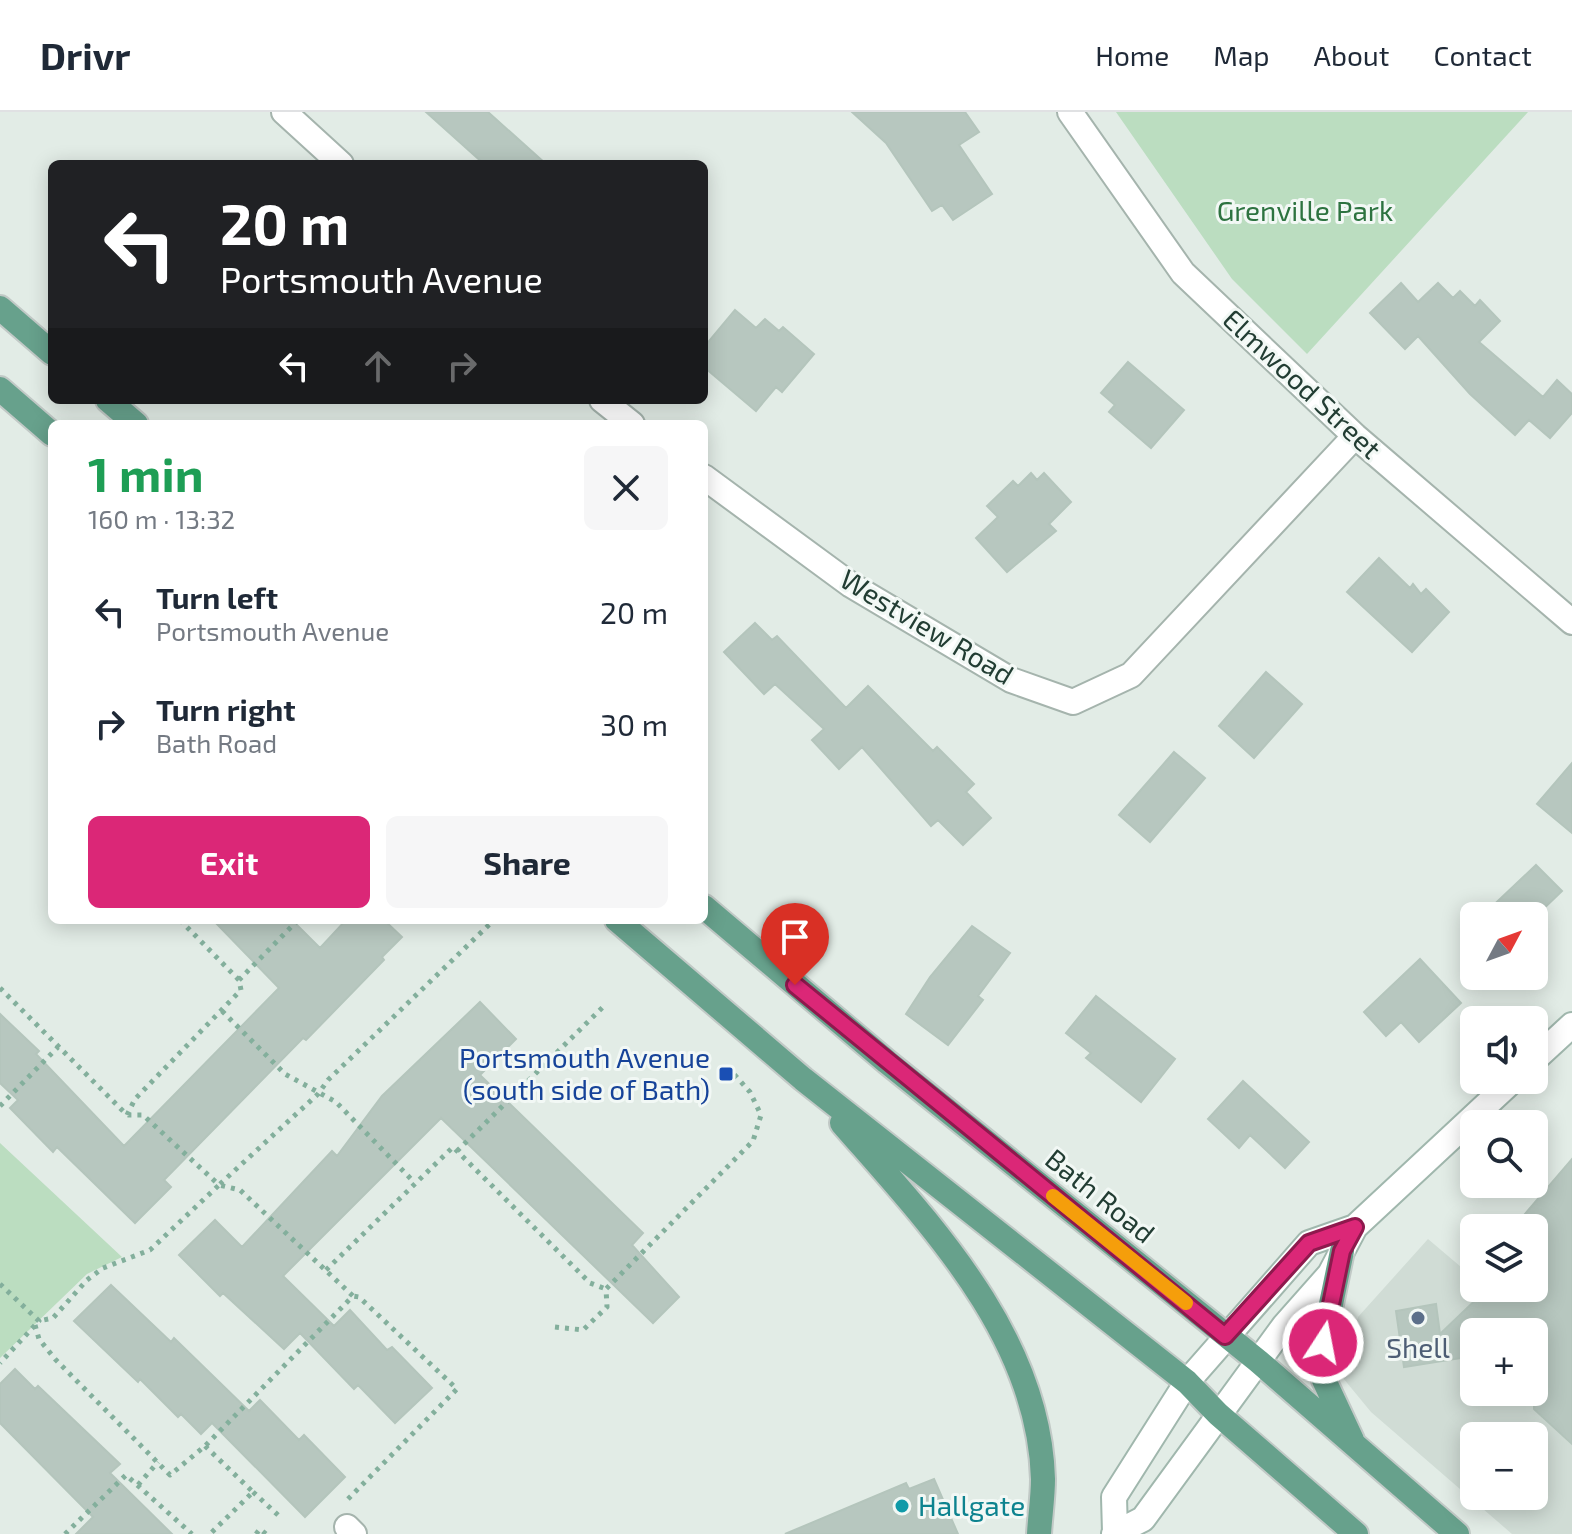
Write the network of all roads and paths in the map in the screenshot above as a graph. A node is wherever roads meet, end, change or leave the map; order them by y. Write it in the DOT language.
graph roads {
  1 [pos="284,112"];
  2 [pos="1070,112"];
  3 [pos="337,160"];
  4 [pos="0,308"];
  5 [pos="48,350"];
  6 [pos="0,389"];
  7 [pos="113,404"];
  8 [pos="607,404"];
  9 [pos="131,420"];
  10 [pos="627,420"];
  11 [pos="48,431"];
  12 [pos="1355,436"];
  13 [pos="708,480"];
  14 [pos="1572,622"];
  15 [pos="708,910"];
  16 [pos="184,924"];
  17 [pos="294,924"];
  18 [pos="490,924"];
  19 [pos="622,924"];
  20 [pos="239,980"];
  21 [pos="0,988"];
  22 [pos="606,1004"];
  23 [pos="222,1011"];
  24 [pos="1572,1025"];
  25 [pos="58,1047"];
  26 [pos="1548,1047"];
  27 [pos="724,1063"];
  28 [pos="803,1079"];
  29 [pos="318,1094"];
  30 [pos="1498,1094"];
  31 [pos="0,1106"];
  32 [pos="127,1115"];
  33 [pos="457,1151"];
  34 [pos="414,1182"];
  35 [pos="219,1185"];
  36 [pos="1355,1227"];
  37 [pos="1342,1251"];
  38 [pos="326,1270"];
  39 [pos="0,1284"];
  40 [pos="606,1289"];
  41 [pos="353,1296"];
  42 [pos="37,1323"];
  43 [pos="555,1327"];
  44 [pos="1225,1336"];
  45 [pos="1258,1361"];
  46 [pos="0,1363"];
  47 [pos="1187,1382"];
  48 [pos="1218,1414"];
  49 [pos="205,1446"];
  50 [pos="1356,1449"];
  51 [pos="158,1462"];
  52 [pos="138,1485"];
  53 [pos="253,1492"];
  54 [pos="347,1501"];
  55 [pos="278,1515"];
  56 [pos="1114,1533"];
  57 [pos="65,1534"];
  58 [pos="192,1534"];
  59 [pos="210,1534"];
  60 [pos="256,1534"];
  61 [pos="266,1534"];
  62 [pos="1039,1534"];
  63 [pos="1356,1534"];
  64 [pos="1457,1534"];
  1 -- 3 [label="street"];
  2 -- 12 [label="street, Elmwood Street"];
  4 -- 5 [label="main road"];
  6 -- 11 [label="main road"];
  7 -- 9 [label="main road"];
  8 -- 10 [label="street"];
  12 -- 13 [label="street, Westview Road"];
  12 -- 14 [label="street, Elmwood Street"];
  15 -- 44 [label="main road, Bath Road"];
  16 -- 20 [label="path"];
  17 -- 20 [label="path"];
  18 -- 29 [label="path"];
  19 -- 28 [label="main road"];
  20 -- 23 [label="path"];
  21 -- 25 [label="path"];
  22 -- 33 [label="path"];
  23 -- 29 [label="path"];
  23 -- 32 [label="path"];
  24 -- 26 [label="street"];
  25 -- 31 [label="path"];
  25 -- 32 [label="path"];
  27 -- 40 [label="path"];
  28 -- 47 [label="main road"];
  28 -- 62 [label="main road"];
  29 -- 34 [label="path"];
  29 -- 35 [label="path"];
  30 -- 36 [label="street"];
  32 -- 35 [label="path"];
  33 -- 34 [label="path"];
  33 -- 40 [label="path"];
  34 -- 38 [label="path"];
  35 -- 38 [label="path"];
  35 -- 42 [label="path"];
  36 -- 37 [label="street"];
  36 -- 44 [label="street"];
  37 -- 45 [label="street"];
  37 -- 50 [label="main road"];
  38 -- 41 [label="path"];
  39 -- 42 [label="path"];
  40 -- 43 [label="path"];
  41 -- 49 [label="path"];
  41 -- 54 [label="path"];
  42 -- 46 [label="path"];
  42 -- 51 [label="path"];
  44 -- 45 [label="main road, Bath Road"];
  44 -- 47 [label="street"];
  45 -- 48 [label="street"];
  45 -- 50 [label="main road, Bath Road"];
  47 -- 48 [label="main road"];
  47 -- 56 [label="street"];
  48 -- 56 [label="street"];
  48 -- 63 [label="main road"];
  49 -- 51 [label="path"];
  49 -- 53 [label="path"];
  50 -- 64 [label="main road, Bath Road"];
  51 -- 52 [label="path"];
  52 -- 57 [label="path"];
  52 -- 58 [label="path"];
  53 -- 55 [label="path"];
  53 -- 59 [label="path"];
  60 -- 61 [label="path"];
}
